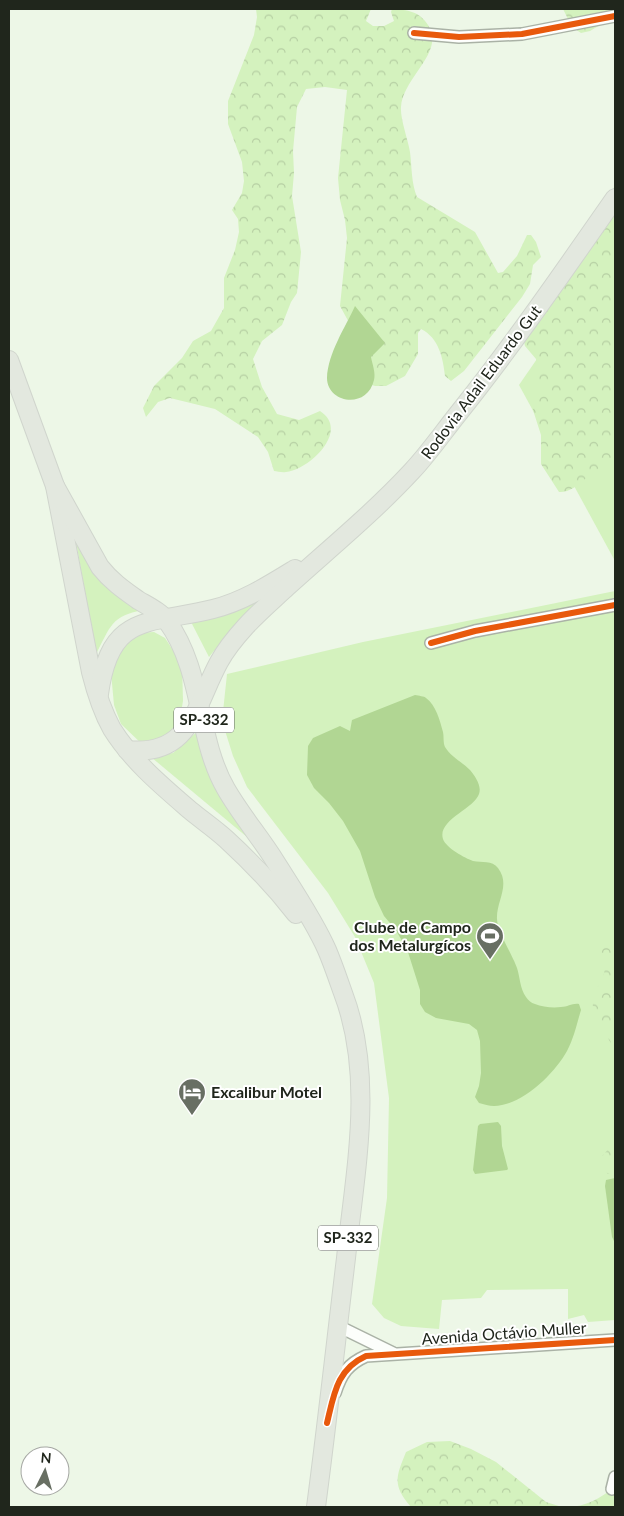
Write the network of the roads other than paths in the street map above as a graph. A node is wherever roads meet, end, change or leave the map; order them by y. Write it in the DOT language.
graph roads {
  1 [pos="615,16"];
  2 [pos="414,32"];
  3 [pos="615,198"];
  4 [pos="9,360"];
  5 [pos="55,486"];
  6 [pos="327,550"];
  7 [pos="615,605"];
  8 [pos="166,618"];
  9 [pos="431,643"];
  10 [pos="98,699"];
  11 [pos="200,702"];
  12 [pos="127,750"];
  13 [pos="334,970"];
  14 [pos="338,1326"];
  15 [pos="615,1340"];
  16 [pos="394,1354"];
  17 [pos="327,1423"];
  18 [pos="615,1477"];
  19 [pos="612,1488"];
  20 [pos="316,1507"];
  1 -- 2 [label="street"];
  3 -- 6 [label="main road, Rodovia Adail Eduardo Gut"];
  4 -- 5 [label="main road, SP-332"];
  5 -- 8 [label="main road, SP-332"];
  5 -- 10 [label="main road, SP-332"];
  6 -- 8 [label="main road, Rodovia Adail Eduardo Gut"];
  6 -- 11 [label="main road, Rodovia Adail Eduardo Gut"];
  7 -- 9 [label="street"];
  8 -- 10 [label="main road"];
  8 -- 11 [label="main road, SP-332"];
  10 -- 12 [label="main road, SP-332"];
  11 -- 12 [label="main road"];
  11 -- 13 [label="main road, SP-332"];
  12 -- 13 [label="main road, SP-332"];
  13 -- 14 [label="main road, SP-332"];
  14 -- 16 [label="street"];
  14 -- 17 [label="main road, SP-332"];
  15 -- 16 [label="street, Avenida Octávio Muller"];
  16 -- 17 [label="street, Avenida Octávio Muller"];
  17 -- 20 [label="main road, SP-332"];
  18 -- 19 [label="street"];
}
